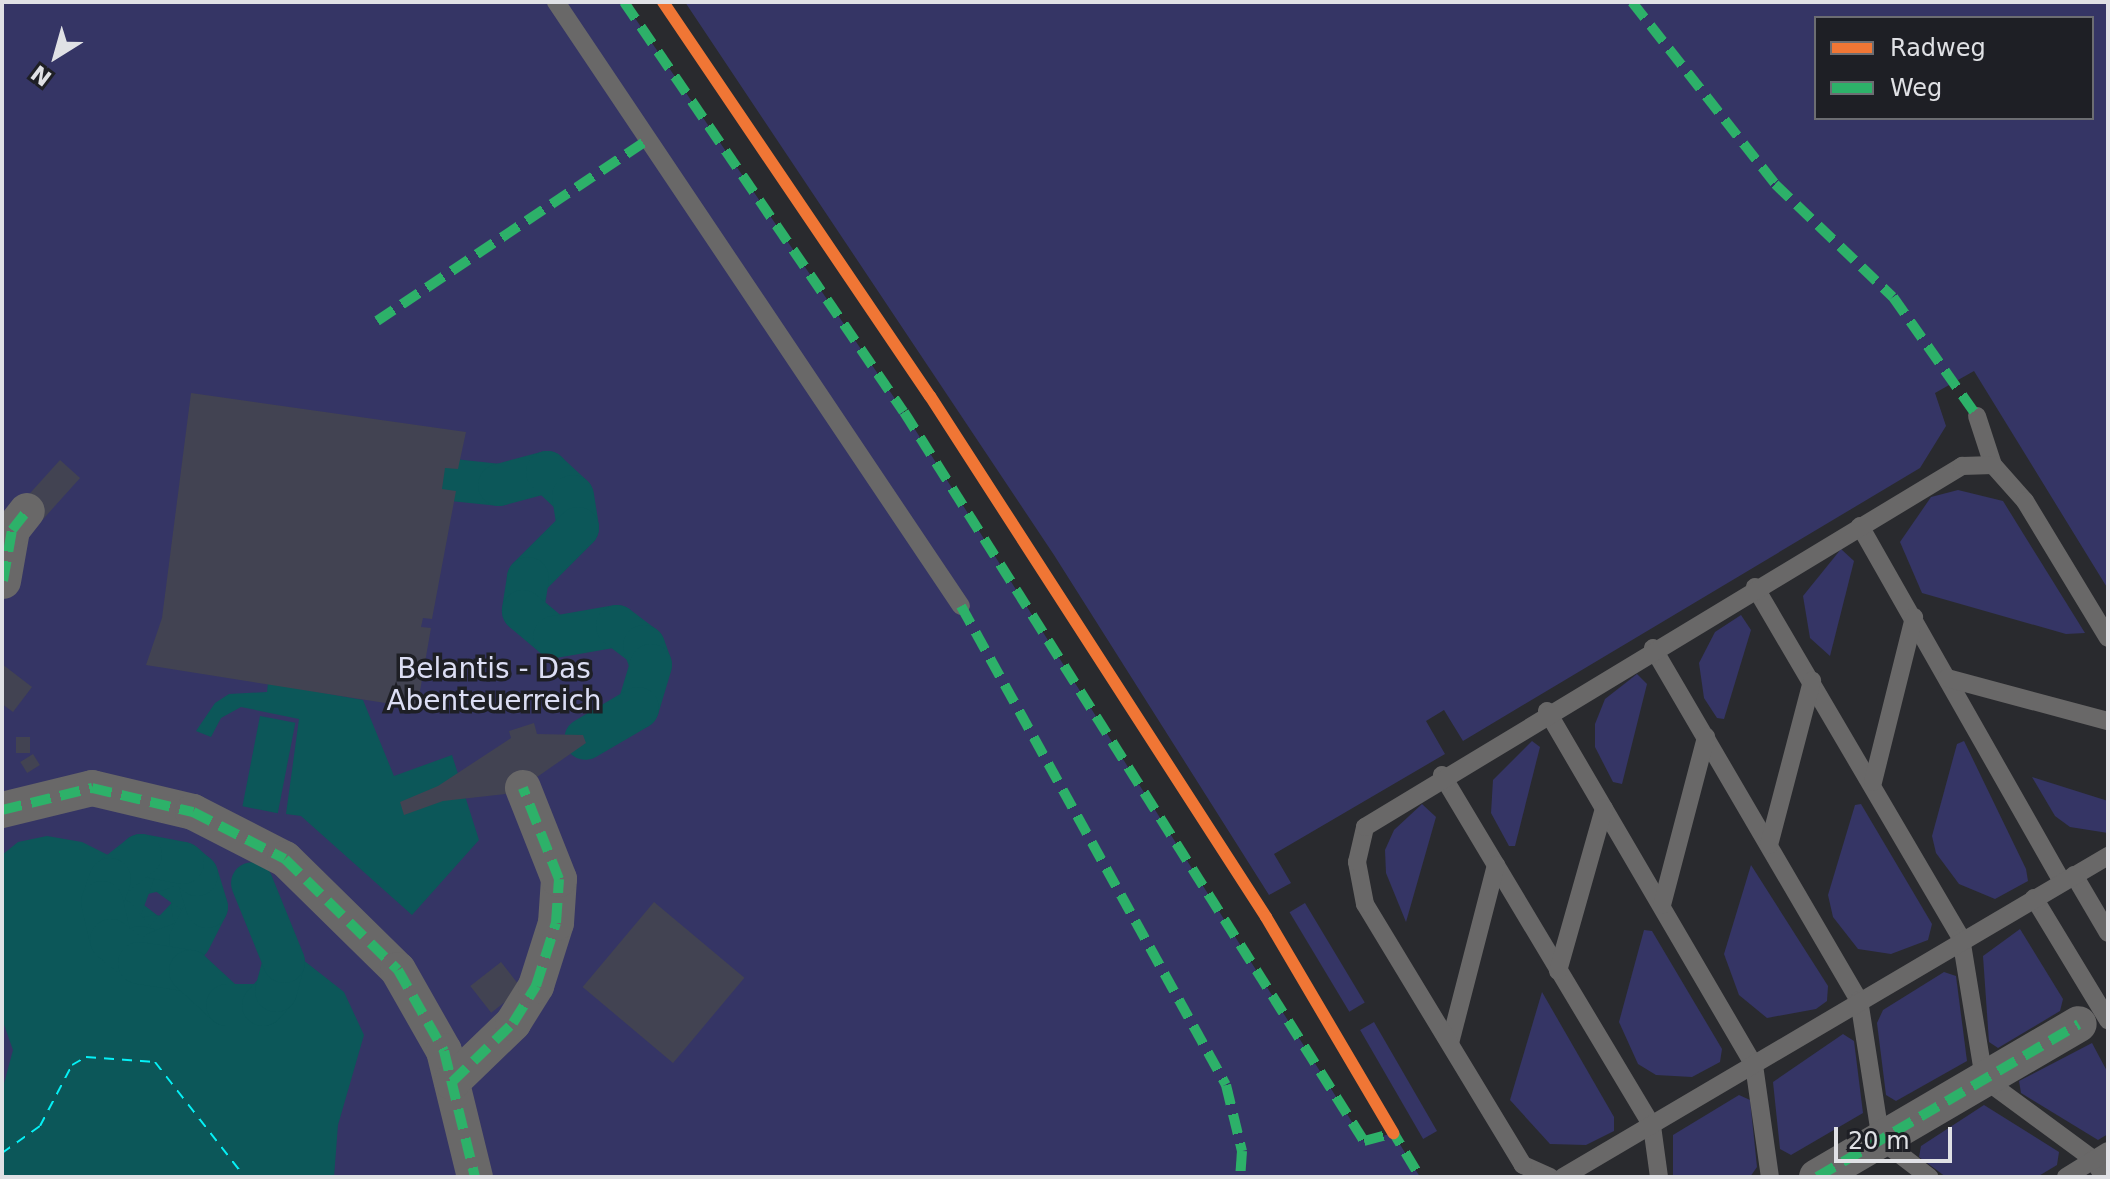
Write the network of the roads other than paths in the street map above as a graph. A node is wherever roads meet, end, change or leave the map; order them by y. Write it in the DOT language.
graph roads {
  1 [pos="556,2"];
  2 [pos="1977,416"];
  3 [pos="1993,465"];
  4 [pos="27,511"];
  5 [pos="1860,526"];
  6 [pos="3,581"];
  7 [pos="1755,587"];
  8 [pos="961,606"];
  9 [pos="1914,617"];
  10 [pos="2108,638"];
  11 [pos="1653,648"];
  12 [pos="1947,678"];
  13 [pos="1812,681"];
  14 [pos="1547,711"];
  15 [pos="2108,721"];
  16 [pos="1706,737"];
  17 [pos="1442,775"];
  18 [pos="1873,782"];
  19 [pos="523,788"];
  20 [pos="1604,808"];
  21 [pos="2,810"];
  22 [pos="1769,845"];
  23 [pos="2108,856"];
  24 [pos="1496,865"];
  25 [pos="2068,878"];
  26 [pos="2034,898"];
  27 [pos="1662,905"];
  28 [pos="2108,933"];
  29 [pos="1961,938"];
  30 [pos="1558,971"];
  31 [pos="1859,1000"];
  32 [pos="2093,1022"];
  33 [pos="1450,1043"];
  34 [pos="1754,1065"];
  35 [pos="1984,1079"];
  36 [pos="452,1082"];
  37 [pos="1652,1126"];
  38 [pos="1881,1140"];
  39 [pos="2101,1155"];
  40 [pos="475,1177"];
  41 [pos="1542,1177"];
  42 [pos="1550,1177"];
  43 [pos="1563,1177"];
  44 [pos="1659,1177"];
  45 [pos="1770,1177"];
  46 [pos="1817,1177"];
  47 [pos="1929,1177"];
  48 [pos="2066,1177"];
  49 [pos="2104,1177"];
  1 -- 8 [label="lane"];
  2 -- 3 [label="lane"];
  3 -- 5 [label="lane"];
  3 -- 10 [label="lane"];
  4 -- 6 [label="street"];
  5 -- 7 [label="lane"];
  5 -- 9 [label="lane"];
  7 -- 11 [label="lane"];
  7 -- 13 [label="lane"];
  9 -- 12 [label="lane"];
  9 -- 18 [label="lane"];
  11 -- 14 [label="lane"];
  11 -- 16 [label="lane"];
  12 -- 15 [label="lane"];
  12 -- 25 [label="lane"];
  13 -- 18 [label="lane"];
  13 -- 22 [label="lane"];
  14 -- 17 [label="lane"];
  14 -- 20 [label="lane"];
  16 -- 22 [label="lane"];
  16 -- 27 [label="lane"];
  17 -- 24 [label="lane"];
  17 -- 33 [label="lane"];
  18 -- 29 [label="lane"];
  19 -- 36 [label="street"];
  20 -- 27 [label="lane"];
  20 -- 30 [label="lane"];
  21 -- 36 [label="street"];
  22 -- 31 [label="lane"];
  23 -- 25 [label="lane"];
  24 -- 30 [label="lane"];
  24 -- 33 [label="lane"];
  25 -- 26 [label="lane"];
  25 -- 28 [label="lane"];
  26 -- 29 [label="lane"];
  26 -- 32 [label="lane"];
  27 -- 34 [label="lane"];
  29 -- 31 [label="lane"];
  29 -- 35 [label="lane"];
  30 -- 37 [label="lane"];
  31 -- 34 [label="lane"];
  31 -- 38 [label="lane"];
  32 -- 35 [label="street"];
  33 -- 41 [label="lane"];
  34 -- 37 [label="lane"];
  34 -- 45 [label="lane"];
  35 -- 38 [label="street"];
  35 -- 39 [label="lane"];
  36 -- 40 [label="street"];
  37 -- 43 [label="lane"];
  37 -- 44 [label="lane"];
  38 -- 46 [label="street"];
  38 -- 47 [label="lane"];
  39 -- 48 [label="lane"];
  39 -- 49 [label="lane"];
  41 -- 42 [label="lane"];
}
